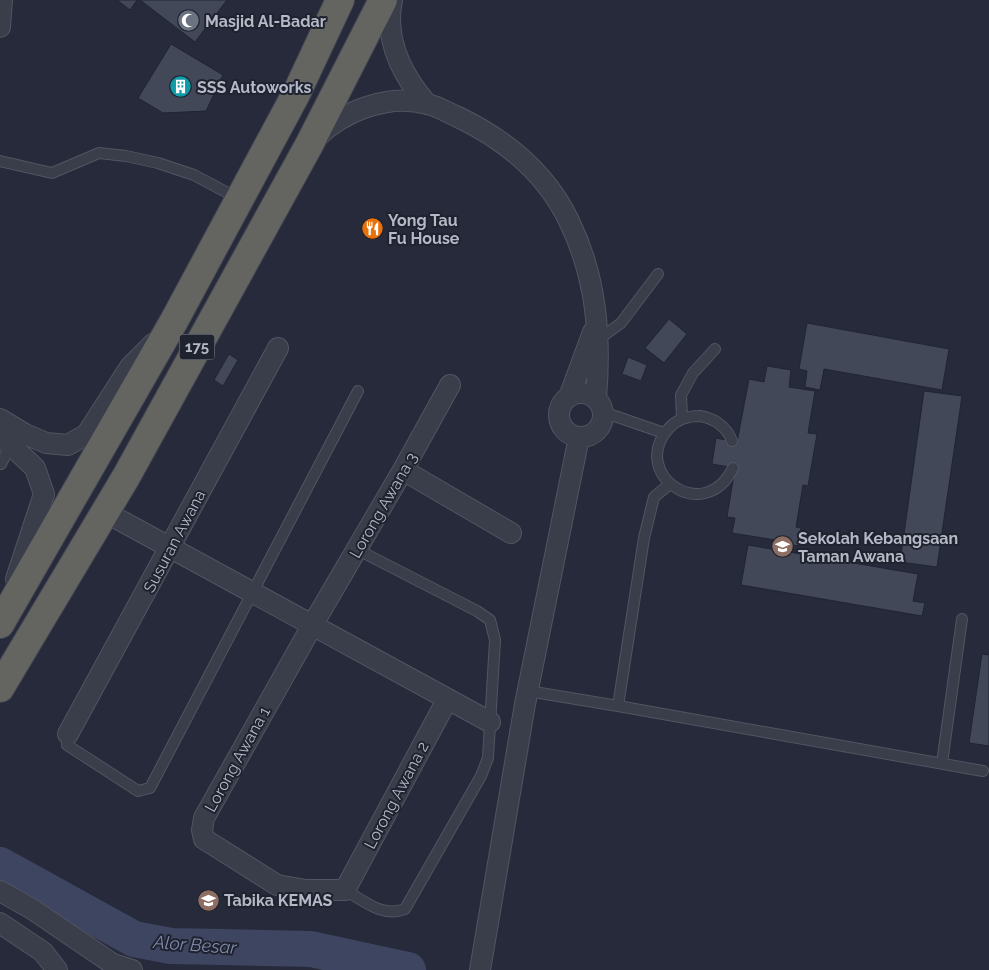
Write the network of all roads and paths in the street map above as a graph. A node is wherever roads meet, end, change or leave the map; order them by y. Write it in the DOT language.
graph roads {
  1 [pos="2,0"];
  2 [pos="340,0"];
  3 [pos="383,0"];
  4 [pos="392,0"];
  5 [pos="0,27"];
  6 [pos="427,104"];
  7 [pos="309,145"];
  8 [pos="0,161"];
  9 [pos="240,200"];
  10 [pos="658,274"];
  11 [pos="596,311"];
  12 [pos="174,322"];
  13 [pos="599,339"];
  14 [pos="278,348"];
  15 [pos="715,350"];
  16 [pos="450,385"];
  17 [pos="358,391"];
  18 [pos="569,397"];
  19 [pos="600,406"];
  20 [pos="682,418"];
  21 [pos="0,419"];
  22 [pos="664,433"];
  23 [pos="579,437"];
  24 [pos="6,439"];
  25 [pos="732,441"];
  26 [pos="2,464"];
  27 [pos="733,468"];
  28 [pos="403,470"];
  29 [pos="670,484"];
  30 [pos="105,512"];
  31 [pos="511,533"];
  32 [pos="171,548"];
  33 [pos="358,550"];
  34 [pos="253,594"];
  35 [pos="962,619"];
  36 [pos="2,620"];
  37 [pos="313,624"];
  38 [pos="0,688"];
  39 [pos="528,691"];
  40 [pos="447,700"];
  41 [pos="618,706"];
  42 [pos="490,722"];
  43 [pos="68,734"];
  44 [pos="942,763"];
  45 [pos="983,771"];
  46 [pos="345,890"];
  47 [pos="0,891"];
  48 [pos="0,923"];
  49 [pos="57,970"];
  50 [pos="132,970"];
  51 [pos="480,970"];
  1 -- 5 [label="street"];
  2 -- 9 [label="highway, 175"];
  3 -- 7 [label="highway, 175"];
  4 -- 6 [label="street"];
  6 -- 7 [label="street"];
  6 -- 11 [label="street"];
  7 -- 30 [label="highway, 175"];
  8 -- 9 [label="lane"];
  9 -- 12 [label="highway, 175"];
  10 -- 13 [label="lane"];
  11 -- 13 [label="street"];
  11 -- 18 [label="street"];
  12 -- 21 [label="street"];
  12 -- 36 [label="highway, 175"];
  13 -- 19 [label="street"];
  14 -- 32 [label="street, Susuran Awana"];
  15 -- 20 [label="lane"];
  16 -- 28 [label="street, Lorong Awana 3"];
  17 -- 34 [label="lane"];
  18 -- 19 [label="street"];
  18 -- 23 [label="street"];
  19 -- 22 [label="lane"];
  19 -- 23 [label="street"];
  20 -- 22 [label="lane"];
  20 -- 25 [label="lane"];
  22 -- 29 [label="lane"];
  23 -- 39 [label="street"];
  24 -- 26 [label="lane"];
  24 -- 36 [label="street"];
  27 -- 29 [label="lane"];
  28 -- 31 [label="street"];
  28 -- 33 [label="street, Lorong Awana 3"];
  29 -- 41 [label="lane"];
  30 -- 32 [label="street"];
  30 -- 38 [label="highway, 175"];
  32 -- 34 [label="street"];
  32 -- 43 [label="street, Susuran Awana"];
  33 -- 37 [label="street, Lorong Awana 3"];
  33 -- 42 [label="lane"];
  34 -- 37 [label="street"];
  34 -- 43 [label="lane"];
  35 -- 44 [label="lane"];
  37 -- 40 [label="street"];
  37 -- 46 [label="street, Lorong Awana 1"];
  39 -- 41 [label="lane"];
  39 -- 51 [label="street"];
  40 -- 42 [label="street"];
  40 -- 46 [label="street, Lorong Awana 2"];
  41 -- 44 [label="lane"];
  42 -- 46 [label="lane"];
  44 -- 45 [label="lane"];
  47 -- 50 [label="street"];
  48 -- 49 [label="street"];
}
